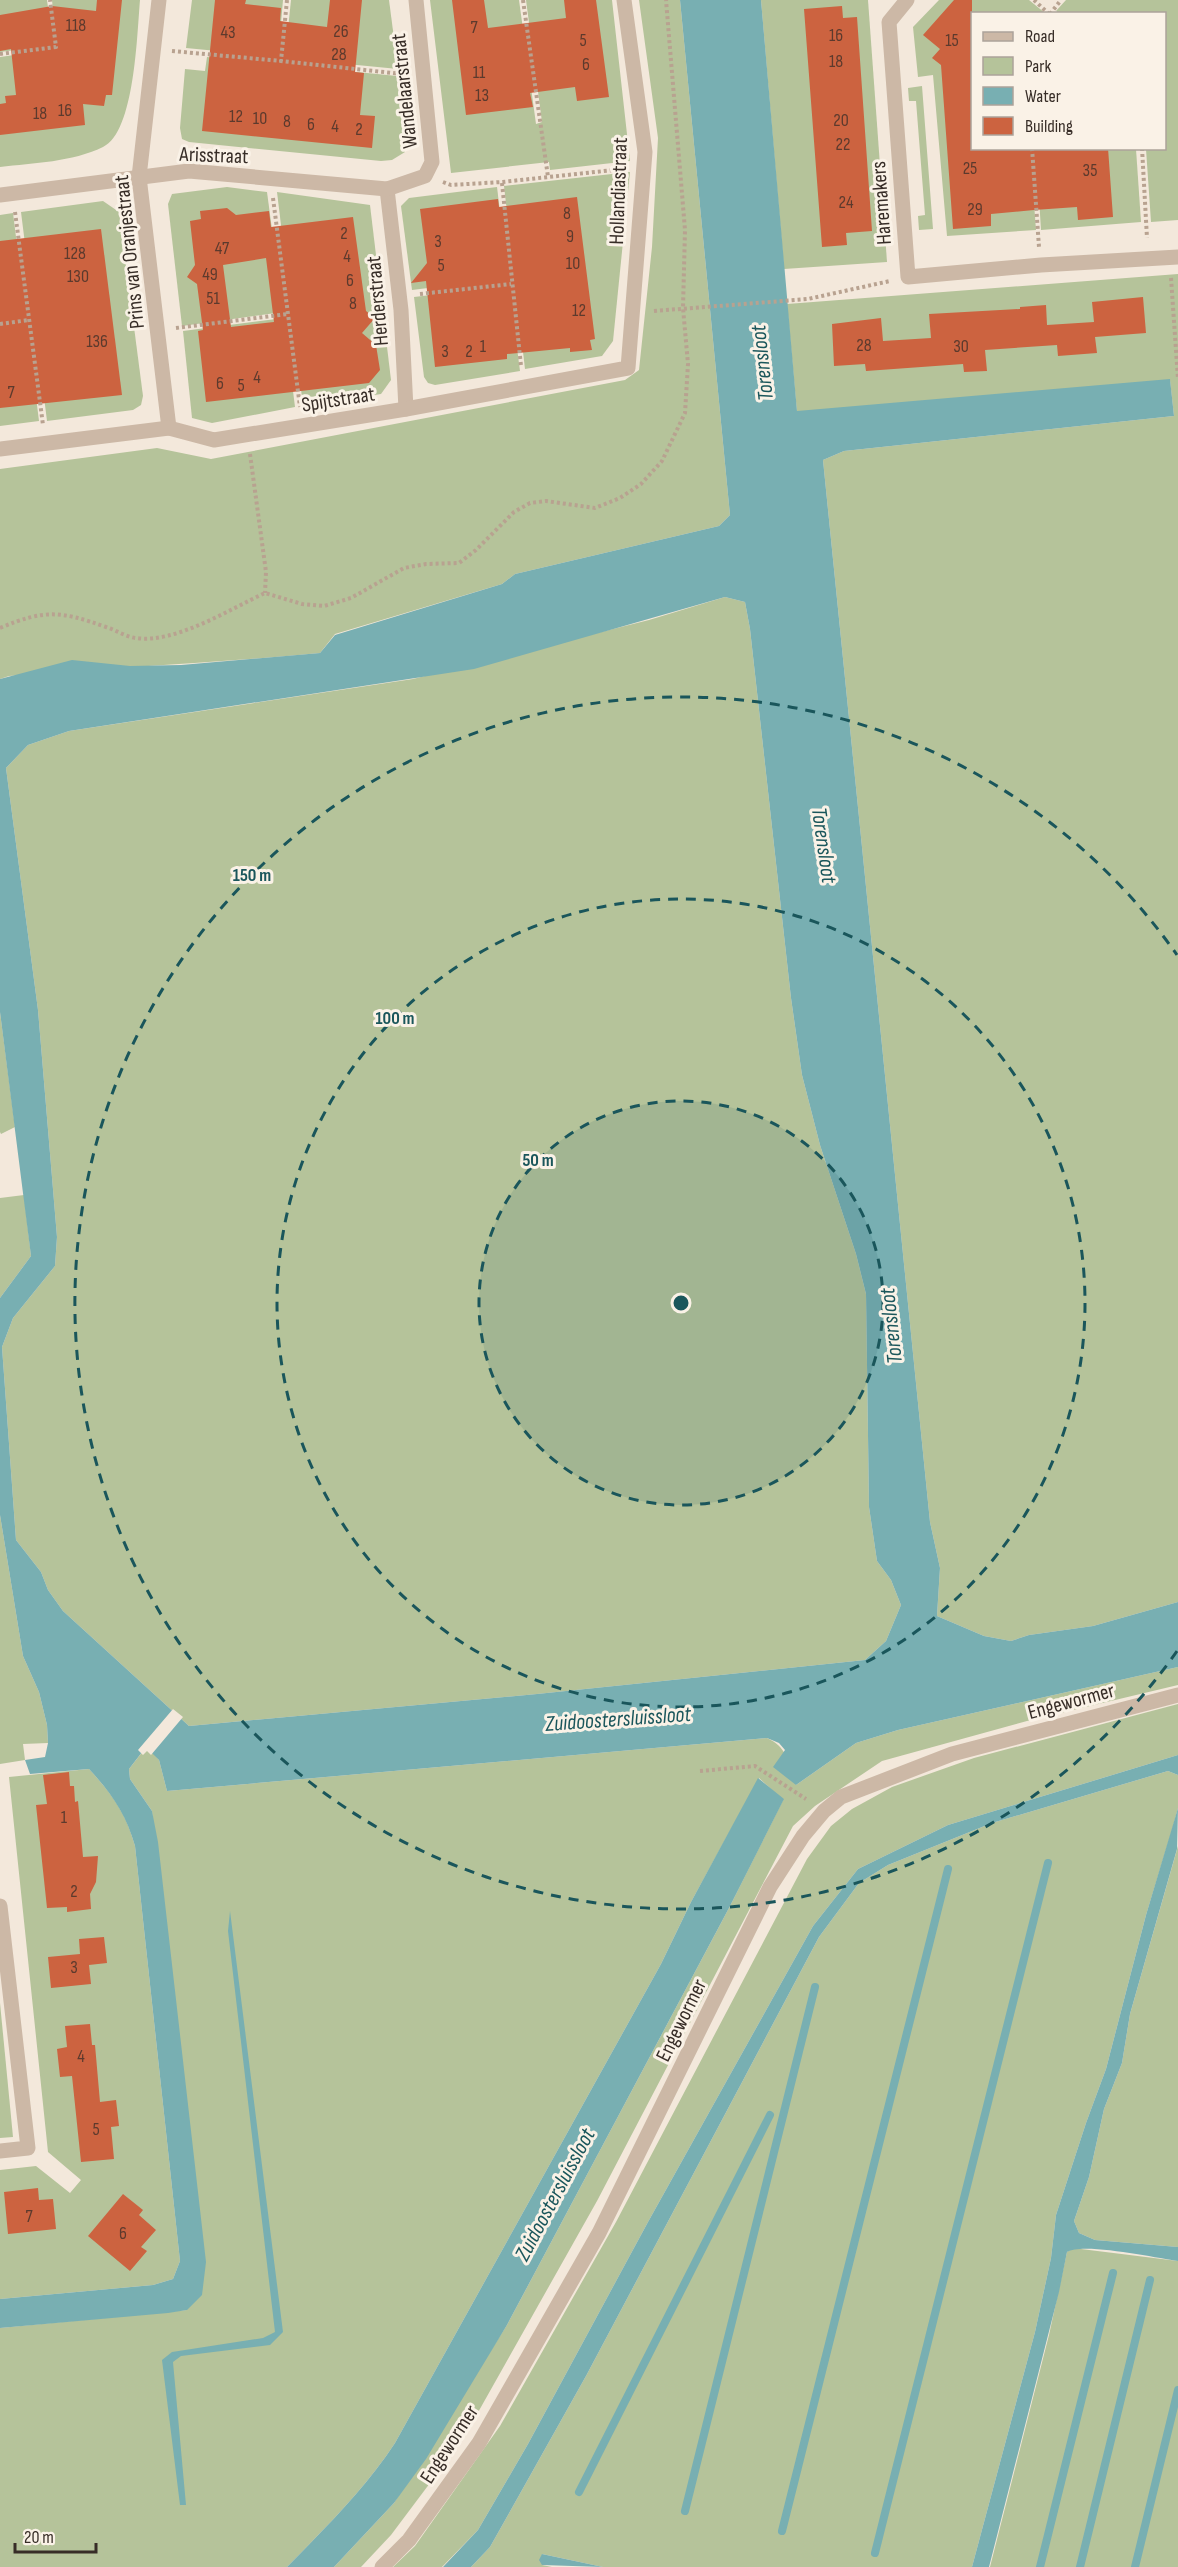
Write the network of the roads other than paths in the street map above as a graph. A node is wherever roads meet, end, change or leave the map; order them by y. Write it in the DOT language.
graph roads {
  1 [pos="159,0"];
  2 [pos="416,0"];
  3 [pos="624,0"];
  4 [pos="907,0"];
  5 [pos="425,176"];
  6 [pos="139,177"];
  7 [pos="387,189"];
  8 [pos="6,194"];
  9 [pos="1174,258"];
  10 [pos="632,313"];
  11 [pos="406,409"];
  12 [pos="169,428"];
  13 [pos="0,448"];
  14 [pos="1178,1695"];
  15 [pos="0,1906"];
  16 [pos="0,2151"];
  17 [pos="382,2567"];
  1 -- 6 [label="street, Prins van Oranjestraat"];
  2 -- 5 [label="street, Wandelaarstraat"];
  3 -- 10 [label="street, Hollandiastraat"];
  4 -- 9 [label="street, Haremakers"];
  5 -- 7 [label="street, Arisstraat"];
  6 -- 7 [label="street, Arisstraat"];
  6 -- 8 [label="street, Arisstraat"];
  6 -- 12 [label="street, Prins van Oranjestraat"];
  7 -- 11 [label="street, Herderstraat"];
  10 -- 11 [label="street, Spijtstraat"];
  11 -- 12 [label="street, Spijtstraat"];
  12 -- 13 [label="street, Spijtstraat"];
  14 -- 17 [label="street, Engewormer"];
  15 -- 16 [label="street"];
}
